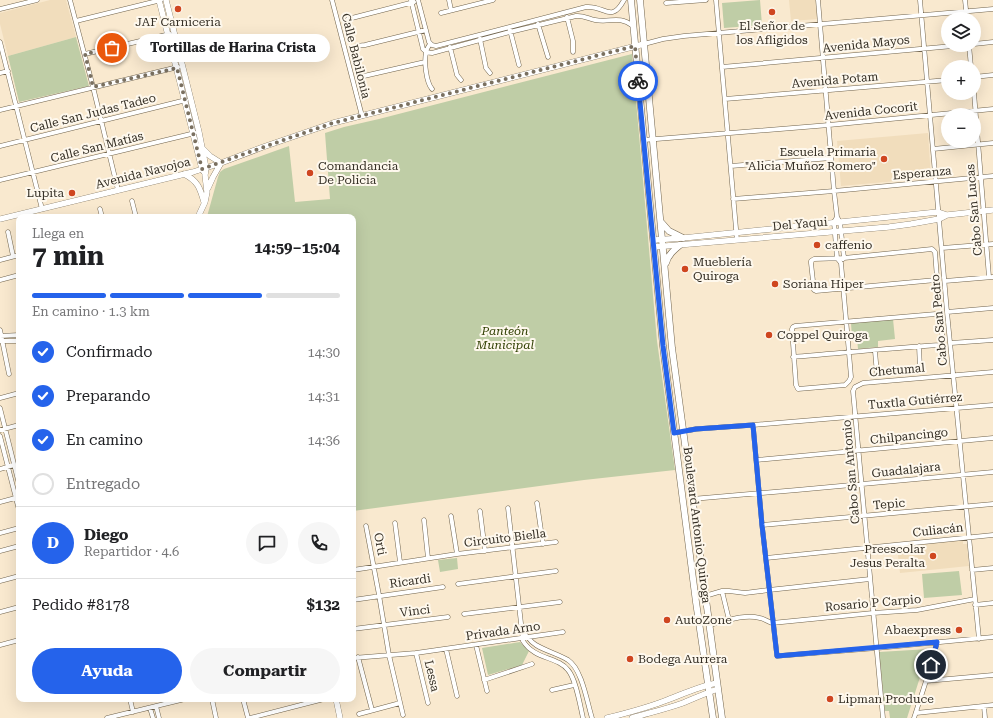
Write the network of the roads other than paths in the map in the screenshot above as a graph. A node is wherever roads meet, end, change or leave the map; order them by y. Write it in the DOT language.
graph roads {
  1 [pos="37,0"];
  2 [pos="70,0"];
  3 [pos="160,0"];
  4 [pos="166,0"];
  5 [pos="332,0"];
  6 [pos="449,0"];
  7 [pos="493,0"];
  8 [pos="624,0"];
  9 [pos="631,0"];
  10 [pos="640,0"];
  11 [pos="706,0"];
  12 [pos="716,0"];
  13 [pos="818,0"];
  14 [pos="920,0"];
  15 [pos="965,0"];
  16 [pos="411,1"];
  17 [pos="418,1"];
  18 [pos="479,2"];
  19 [pos="666,3"];
  20 [pos="0,9"];
  21 [pos="993,9"];
  22 [pos="451,10"];
  23 [pos="616,11"];
  24 [pos="966,11"];
  25 [pos="566,12"];
  26 [pos="442,13"];
  27 [pos="921,15"];
  28 [pos="348,18"];
  29 [pos="567,18"];
  30 [pos="616,19"];
  31 [pos="537,20"];
  32 [pos="76,21"];
  33 [pos="820,24"];
  34 [pos="538,25"];
  35 [pos="634,26"];
  36 [pos="426,30"];
  37 [pos="510,30"];
  38 [pos="419,32"];
  39 [pos="719,33"];
  40 [pos="171,34"];
  41 [pos="479,35"];
  42 [pos="481,40"];
  43 [pos="0,42"];
  44 [pos="449,42"];
  45 [pos="993,42"];
  46 [pos="981,43"];
  47 [pos="430,44"];
  48 [pos="644,44"];
  49 [pos="356,46"];
  50 [pos="635,46"];
  51 [pos="941,47"];
  52 [pos="451,48"];
  53 [pos="924,48"];
  54 [pos="426,52"];
  55 [pos="573,52"];
  56 [pos="85,54"];
  57 [pos="548,57"];
  58 [pos="823,58"];
  59 [pos="425,62"];
  60 [pos="519,65"];
  61 [pos="179,67"];
  62 [pos="722,67"];
  63 [pos="8,71"];
  64 [pos="0,73"];
  65 [pos="490,73"];
  66 [pos="993,75"];
  67 [pos="364,76"];
  68 [pos="981,76"];
  69 [pos="461,80"];
  70 [pos="941,81"];
  71 [pos="927,82"];
  72 [pos="93,87"];
  73 [pos="432,88"];
  74 [pos="825,91"];
  75 [pos="725,99"];
  76 [pos="188,100"];
  77 [pos="16,106"];
  78 [pos="993,109"];
  79 [pos="0,110"];
  80 [pos="981,110"];
  81 [pos="941,114"];
  82 [pos="930,115"];
  83 [pos="362,116"];
  84 [pos="101,121"];
  85 [pos="829,125"];
  86 [pos="196,133"];
  87 [pos="728,134"];
  88 [pos="653,139"];
  89 [pos="24,140"];
  90 [pos="644,140"];
  91 [pos="993,143"];
  92 [pos="981,144"];
  93 [pos="0,146"];
  94 [pos="942,148"];
  95 [pos="978,148"];
  96 [pos="203,149"];
  97 [pos="933,149"];
  98 [pos="109,154"];
  99 [pos="832,158"];
  100 [pos="221,163"];
  101 [pos="731,166"];
  102 [pos="204,171"];
  103 [pos="33,172"];
  104 [pos="184,174"];
  105 [pos="993,176"];
  106 [pos="981,177"];
  107 [pos="0,180"];
  108 [pos="936,181"];
  109 [pos="118,190"];
  110 [pos="834,191"];
  111 [pos="207,192"];
  112 [pos="733,199"];
  113 [pos="132,201"];
  114 [pos="204,202"];
  115 [pos="42,209"];
  116 [pos="100,209"];
  117 [pos="984,210"];
  118 [pos="993,210"];
  119 [pos="938,212"];
  120 [pos="21,214"];
  121 [pos="101,214"];
  122 [pos="135,214"];
  123 [pos="199,214"];
  124 [pos="947,214"];
  125 [pos="16,215"];
  126 [pos="0,219"];
  127 [pos="939,219"];
  128 [pos="837,221"];
  129 [pos="660,222"];
  130 [pos="838,231"];
  131 [pos="8,232"];
  132 [pos="736,232"];
  133 [pos="683,238"];
  134 [pos="654,240"];
  135 [pos="737,240"];
  136 [pos="663,243"];
  137 [pos="986,244"];
  138 [pos="993,244"];
  139 [pos="680,245"];
  140 [pos="654,247"];
  141 [pos="942,248"];
  142 [pos="836,251"];
  143 [pos="843,251"];
  144 [pos="13,256"];
  145 [pos="16,256"];
  146 [pos="837,258"];
  147 [pos="844,258"];
  148 [pos="0,260"];
  149 [pos="841,263"];
  150 [pos="664,266"];
  151 [pos="16,276"];
  152 [pos="991,277"];
  153 [pos="0,280"];
  154 [pos="945,281"];
  155 [pos="843,289"];
  156 [pos="993,308"];
  157 [pos="947,312"];
  158 [pos="846,322"];
  159 [pos="0,330"];
  160 [pos="16,335"];
  161 [pos="1,336"];
  162 [pos="993,340"];
  163 [pos="1,341"];
  164 [pos="16,341"];
  165 [pos="950,343"];
  166 [pos="919,346"];
  167 [pos="874,351"];
  168 [pos="849,353"];
  169 [pos="793,357"];
  170 [pos="920,369"];
  171 [pos="993,372"];
  172 [pos="9,374"];
  173 [pos="877,374"];
  174 [pos="954,375"];
  175 [pos="853,391"];
  176 [pos="16,394"];
  177 [pos="0,398"];
  178 [pos="993,405"];
  179 [pos="957,407"];
  180 [pos="0,408"];
  181 [pos="855,417"];
  182 [pos="753,425"];
  183 [pos="16,426"];
  184 [pos="6,429"];
  185 [pos="0,430"];
  186 [pos="684,431"];
  187 [pos="674,433"];
  188 [pos="7,434"];
  189 [pos="0,436"];
  190 [pos="993,438"];
  191 [pos="960,441"];
  192 [pos="859,451"];
  193 [pos="756,460"];
  194 [pos="14,463"];
  195 [pos="7,465"];
  196 [pos="0,469"];
  197 [pos="16,471"];
  198 [pos="993,472"];
  199 [pos="963,474"];
  200 [pos="861,484"];
  201 [pos="16,488"];
  202 [pos="760,494"];
  203 [pos="16,498"];
  204 [pos="692,499"];
  205 [pos="0,502"];
  206 [pos="537,503"];
  207 [pos="993,504"];
  208 [pos="966,507"];
  209 [pos="508,508"];
  210 [pos="480,511"];
  211 [pos="451,516"];
  212 [pos="865,516"];
  213 [pos="424,520"];
  214 [pos="395,523"];
  215 [pos="762,525"];
  216 [pos="366,526"];
  217 [pos="16,529"];
  218 [pos="0,533"];
  219 [pos="993,535"];
  220 [pos="969,537"];
  221 [pos="556,542"];
  222 [pos="543,544"];
  223 [pos="16,547"];
  224 [pos="512,548"];
  225 [pos="868,548"];
  226 [pos="0,551"];
  227 [pos="485,551"];
  228 [pos="457,554"];
  229 [pos="428,558"];
  230 [pos="766,558"];
  231 [pos="400,562"];
  232 [pos="374,566"];
  233 [pos="993,568"];
  234 [pos="356,569"];
  235 [pos="972,570"];
  236 [pos="556,571"];
  237 [pos="16,577"];
  238 [pos="516,577"];
  239 [pos="870,579"];
  240 [pos="0,581"];
  241 [pos="458,584"];
  242 [pos="443,587"];
  243 [pos="770,590"];
  244 [pos="722,591"];
  245 [pos="379,596"];
  246 [pos="706,596"];
  247 [pos="975,599"];
  248 [pos="356,600"];
  249 [pos="560,602"];
  250 [pos="993,603"];
  251 [pos="976,605"];
  252 [pos="519,607"];
  253 [pos="16,608"];
  254 [pos="0,612"];
  255 [pos="873,613"];
  256 [pos="464,614"];
  257 [pos="448,617"];
  258 [pos="729,620"];
  259 [pos="772,623"];
  260 [pos="710,625"];
  261 [pos="384,626"];
  262 [pos="356,629"];
  263 [pos="522,632"];
  264 [pos="564,632"];
  265 [pos="993,637"];
  266 [pos="522,638"];
  267 [pos="528,638"];
  268 [pos="979,639"];
  269 [pos="16,641"];
  270 [pos="937,642"];
  271 [pos="0,645"];
  272 [pos="476,645"];
  273 [pos="877,648"];
  274 [pos="446,649"];
  275 [pos="548,651"];
  276 [pos="416,653"];
  277 [pos="388,655"];
  278 [pos="358,657"];
  279 [pos="546,658"];
  280 [pos="532,664"];
  281 [pos="577,670"];
  282 [pos="570,673"];
  283 [pos="993,675"];
  284 [pos="484,680"];
  285 [pos="926,681"];
  286 [pos="572,685"];
  287 [pos="708,685"];
  288 [pos="717,686"];
  289 [pos="552,690"];
  290 [pos="486,691"];
  291 [pos="709,692"];
  292 [pos="585,695"];
  293 [pos="457,696"];
  294 [pos="578,697"];
  295 [pos="131,702"];
  296 [pos="173,702"];
  297 [pos="213,702"];
  298 [pos="244,702"];
  299 [pos="312,702"];
  300 [pos="337,702"];
  301 [pos="400,703"];
  302 [pos="428,703"];
  303 [pos="993,705"];
  304 [pos="156,706"];
  305 [pos="984,706"];
  306 [pos="150,708"];
  307 [pos="372,710"];
  308 [pos="133,712"];
  309 [pos="916,713"];
  310 [pos="359,714"];
  311 [pos="403,715"];
  312 [pos="107,718"];
  313 [pos="153,718"];
  314 [pos="159,718"];
  315 [pos="216,718"];
  316 [pos="249,718"];
  317 [pos="340,718"];
  318 [pos="583,718"];
  319 [pos="592,718"];
  320 [pos="607,718"];
  321 [pos="632,718"];
  322 [pos="713,718"];
  323 [pos="722,718"];
  324 [pos="883,718"];
  325 [pos="914,718"];
  326 [pos="985,718"];
  1 -- 20 [label="street"];
  2 -- 32 [label="street"];
  3 -- 32 [label="street"];
  3 -- 40 [label="street"];
  4 -- 40 [label="street"];
  5 -- 83 [label="street, Calle Babilonia"];
  6 -- 22 [label="street"];
  7 -- 18 [label="street"];
  8 -- 23 [label="street"];
  9 -- 35 [label="main road, Boulevard Antonio Quiroga"];
  10 -- 48 [label="main road, Boulevard Antonio Quiroga"];
  11 -- 19 [label="street"];
  12 -- 39 [label="street"];
  13 -- 33 [label="street"];
  14 -- 27 [label="street, Cabo San Pedro"];
  15 -- 24 [label="street"];
  16 -- 17 [label="street"];
  16 -- 28 [label="street"];
  16 -- 38 [label="street"];
  17 -- 36 [label="street"];
  18 -- 22 [label="street"];
  21 -- 24 [label="street, Avenida Navojoa"];
  22 -- 26 [label="street"];
  23 -- 25 [label="street"];
  23 -- 30 [label="street"];
  24 -- 27 [label="street, Avenida Navojoa"];
  25 -- 29 [label="street"];
  25 -- 31 [label="street"];
  27 -- 33 [label="street, Avenida Navojoa"];
  27 -- 53 [label="street, Cabo San Pedro"];
  29 -- 30 [label="street"];
  29 -- 34 [label="street"];
  29 -- 55 [label="street"];
  30 -- 35 [label="street"];
  31 -- 34 [label="street"];
  31 -- 37 [label="street"];
  32 -- 56 [label="street"];
  33 -- 39 [label="street, Avenida Navojoa"];
  33 -- 58 [label="street"];
  34 -- 37 [label="street"];
  34 -- 57 [label="street"];
  35 -- 50 [label="main road, Boulevard Antonio Quiroga"];
  36 -- 38 [label="street"];
  36 -- 47 [label="street"];
  37 -- 41 [label="street"];
  37 -- 42 [label="street"];
  37 -- 60 [label="street"];
  38 -- 49 [label="street"];
  38 -- 54 [label="street"];
  39 -- 48 [label="street, Avenida Navojoa"];
  39 -- 62 [label="street"];
  40 -- 56 [label="street"];
  40 -- 61 [label="street"];
  41 -- 42 [label="street"];
  41 -- 44 [label="street"];
  42 -- 52 [label="street"];
  42 -- 65 [label="street"];
  43 -- 63 [label="street"];
  44 -- 47 [label="street"];
  44 -- 52 [label="street"];
  45 -- 46 [label="street"];
  47 -- 54 [label="street"];
  48 -- 50 [label="street, Avenida Navojoa"];
  48 -- 88 [label="main road, Boulevard Antonio Quiroga"];
  50 -- 83 [label="street, Avenida Navojoa"];
  50 -- 90 [label="main road, Boulevard Antonio Quiroga"];
  51 -- 53 [label="street, Avenida Mayos"];
  52 -- 54 [label="street"];
  52 -- 69 [label="street"];
  53 -- 58 [label="street, Avenida Mayos"];
  53 -- 71 [label="street, Cabo San Pedro"];
  54 -- 59 [label="street"];
  56 -- 72 [label="street"];
  58 -- 62 [label="street, Avenida Mayos"];
  58 -- 74 [label="street"];
  59 -- 67 [label="street"];
  59 -- 73 [label="street"];
  61 -- 72 [label="street"];
  61 -- 76 [label="street"];
  62 -- 75 [label="street"];
  63 -- 64 [label="street"];
  63 -- 77 [label="street"];
  66 -- 68 [label="street"];
  70 -- 71 [label="street, Avenida Potam"];
  71 -- 74 [label="street, Avenida Potam"];
  71 -- 82 [label="street, Cabo San Pedro"];
  72 -- 77 [label="street"];
  72 -- 84 [label="street"];
  74 -- 75 [label="street, Avenida Potam"];
  74 -- 85 [label="street"];
  75 -- 87 [label="street"];
  76 -- 84 [label="street, Calle San Judas Tadeo"];
  76 -- 86 [label="street"];
  77 -- 79 [label="street"];
  77 -- 89 [label="street"];
  78 -- 80 [label="street, Avenida Cocorit"];
  81 -- 82 [label="street, Avenida Cocorit"];
  82 -- 85 [label="street, Avenida Cocorit"];
  82 -- 97 [label="street, Cabo San Pedro"];
  83 -- 100 [label="street, Avenida Navojoa"];
  84 -- 89 [label="street, Calle San Judas Tadeo"];
  84 -- 98 [label="street"];
  85 -- 87 [label="street, Avenida Cocorit"];
  85 -- 99 [label="street"];
  86 -- 96 [label="street"];
  86 -- 98 [label="street, Calle San Matías"];
  86 -- 102 [label="street"];
  87 -- 88 [label="street, Avenida Cocorit"];
  87 -- 101 [label="street"];
  88 -- 90 [label="street, Avenida Cocorit"];
  88 -- 129 [label="main road, Boulevard Antonio Quiroga"];
  89 -- 93 [label="street, Calle San Judas Tadeo"];
  89 -- 103 [label="street"];
  90 -- 134 [label="main road, Boulevard Antonio Quiroga"];
  91 -- 92 [label="street"];
  94 -- 97 [label="street"];
  95 -- 106 [label="street, Cabo San Lucas"];
  96 -- 100 [label="street"];
  96 -- 102 [label="street"];
  97 -- 108 [label="street, Cabo San Pedro"];
  98 -- 103 [label="street, Calle San Matías"];
  98 -- 109 [label="street"];
  99 -- 101 [label="street"];
  99 -- 110 [label="street"];
  100 -- 102 [label="street, Avenida Navojoa"];
  100 -- 111 [label="street"];
  101 -- 112 [label="street"];
  102 -- 104 [label="street, Avenida Navojoa"];
  102 -- 111 [label="street"];
  103 -- 107 [label="street, Calle San Matías"];
  103 -- 115 [label="street"];
  104 -- 109 [label="street, Avenida Navojoa"];
  104 -- 114 [label="street"];
  105 -- 106 [label="street, Esperanza"];
  106 -- 108 [label="street, Esperanza"];
  106 -- 117 [label="street, Cabo San Lucas"];
  108 -- 110 [label="street, Esperanza"];
  108 -- 119 [label="street, Cabo San Pedro"];
  109 -- 115 [label="street, Avenida Navojoa"];
  110 -- 112 [label="street, Esperanza"];
  110 -- 128 [label="street"];
  111 -- 114 [label="street"];
  112 -- 132 [label="street"];
  113 -- 122 [label="street"];
  114 -- 123 [label="street"];
  115 -- 120 [label="street, Avenida Navojoa"];
  116 -- 121 [label="street"];
  117 -- 118 [label="street, Del Yaqui"];
  117 -- 124 [label="street, Del Yaqui"];
  117 -- 137 [label="street, Cabo San Lucas"];
  119 -- 124 [label="street, Del Yaqui"];
  119 -- 127 [label="street, Cabo San Pedro"];
  119 -- 128 [label="street, Del Yaqui"];
  124 -- 127 [label="street, Del Yaqui"];
  125 -- 126 [label="street, Avenida Navojoa"];
  127 -- 130 [label="street, Del Yaqui"];
  127 -- 141 [label="street, Cabo San Pedro"];
  128 -- 130 [label="street"];
  128 -- 132 [label="street, Del Yaqui"];
  129 -- 133 [label="main road"];
  129 -- 136 [label="main road, Boulevard Antonio Quiroga"];
  130 -- 135 [label="street, Del Yaqui"];
  130 -- 142 [label="street"];
  130 -- 143 [label="street"];
  131 -- 144 [label="street"];
  132 -- 133 [label="street, Del Yaqui"];
  132 -- 135 [label="street"];
  133 -- 136 [label="street, Del Yaqui"];
  134 -- 136 [label="street, Del Yaqui"];
  134 -- 140 [label="main road, Boulevard Antonio Quiroga"];
  135 -- 139 [label="street, Del Yaqui"];
  136 -- 139 [label="street, Del Yaqui"];
  136 -- 140 [label="street, Del Yaqui"];
  136 -- 150 [label="main road, Boulevard Antonio Quiroga"];
  137 -- 138 [label="street"];
  137 -- 141 [label="street"];
  137 -- 152 [label="street, Cabo San Lucas"];
  139 -- 150 [label="main road"];
  140 -- 187 [label="main road, Boulevard Antonio Quiroga"];
  141 -- 154 [label="street, Cabo San Pedro"];
  142 -- 143 [label="street"];
  142 -- 146 [label="street"];
  143 -- 147 [label="street"];
  144 -- 145 [label="street"];
  144 -- 148 [label="street"];
  146 -- 147 [label="street"];
  146 -- 149 [label="street"];
  146 -- 155 [label="street"];
  147 -- 149 [label="street"];
  147 -- 155 [label="street"];
  149 -- 155 [label="street"];
  150 -- 186 [label="main road, Boulevard Antonio Quiroga"];
  151 -- 153 [label="street"];
  152 -- 154 [label="street"];
  154 -- 157 [label="street, Cabo San Pedro"];
  155 -- 158 [label="street"];
  156 -- 157 [label="street"];
  157 -- 165 [label="street, Cabo San Pedro"];
  158 -- 166 [label="street"];
  158 -- 168 [label="street"];
  158 -- 169 [label="street"];
  159 -- 161 [label="street"];
  160 -- 161 [label="street"];
  161 -- 163 [label="street"];
  162 -- 165 [label="street"];
  163 -- 164 [label="street"];
  163 -- 172 [label="street"];
  165 -- 174 [label="street, Cabo San Pedro"];
  166 -- 167 [label="street"];
  166 -- 170 [label="street"];
  167 -- 168 [label="street"];
  167 -- 173 [label="street"];
  168 -- 169 [label="street"];
  168 -- 169 [label="street"];
  171 -- 174 [label="street, Chetumal"];
  174 -- 175 [label="street, Chetumal"];
  174 -- 179 [label="street, Cabo San Pedro"];
  175 -- 181 [label="street, Cabo San Antonio"];
  176 -- 177 [label="street"];
  178 -- 179 [label="street, Tuxtla Gutiérrez"];
  179 -- 181 [label="street, Tuxtla Gutiérrez"];
  179 -- 191 [label="street, Cabo San Pedro"];
  180 -- 184 [label="street"];
  181 -- 182 [label="street, Tuxtla Gutiérrez"];
  181 -- 192 [label="street, Cabo San Antonio"];
  182 -- 186 [label="street, Tuxtla Gutiérrez"];
  182 -- 193 [label="street"];
  183 -- 184 [label="street"];
  184 -- 185 [label="street"];
  184 -- 188 [label="street"];
  186 -- 187 [label="street, Tuxtla Gutiérrez"];
  186 -- 204 [label="main road, Boulevard Antonio Quiroga"];
  187 -- 287 [label="main road, Boulevard Antonio Quiroga"];
  188 -- 189 [label="street"];
  188 -- 194 [label="street"];
  189 -- 195 [label="street"];
  190 -- 191 [label="street, Chilpancingo"];
  191 -- 192 [label="street, Chilpancingo"];
  191 -- 199 [label="street, Cabo San Pedro"];
  192 -- 193 [label="street, Chilpancingo"];
  192 -- 200 [label="street, Cabo San Antonio"];
  193 -- 202 [label="street"];
  194 -- 195 [label="street"];
  194 -- 197 [label="street"];
  195 -- 196 [label="street"];
  195 -- 201 [label="street"];
  198 -- 199 [label="street, Guadalajara"];
  199 -- 200 [label="street, Guadalajara"];
  199 -- 208 [label="street, Cabo San Pedro"];
  200 -- 202 [label="street, Guadalajara"];
  200 -- 212 [label="street, Cabo San Antonio"];
  202 -- 204 [label="street, Guadalajara"];
  202 -- 215 [label="street"];
  203 -- 205 [label="street"];
  204 -- 246 [label="main road, Boulevard Antonio Quiroga"];
  206 -- 222 [label="street"];
  207 -- 208 [label="street, Tepic"];
  208 -- 212 [label="street, Tepic"];
  208 -- 220 [label="street, Cabo San Pedro"];
  209 -- 224 [label="street"];
  210 -- 227 [label="street"];
  211 -- 228 [label="street"];
  212 -- 215 [label="street, Tepic"];
  212 -- 225 [label="street, Cabo San Antonio"];
  213 -- 229 [label="street"];
  214 -- 231 [label="street"];
  215 -- 230 [label="street"];
  216 -- 232 [label="street, Orti"];
  217 -- 218 [label="street"];
  219 -- 220 [label="street, Culiacán"];
  220 -- 225 [label="street, Culiacán"];
  220 -- 235 [label="street, Cabo San Pedro"];
  221 -- 222 [label="street, Circuito Biella"];
  222 -- 224 [label="street, Circuito Biella"];
  223 -- 226 [label="street"];
  224 -- 227 [label="street, Circuito Biella"];
  224 -- 238 [label="street"];
  225 -- 230 [label="street, Culiacán"];
  225 -- 239 [label="street, Cabo San Antonio"];
  227 -- 228 [label="street, Circuito Biella"];
  228 -- 229 [label="street, Circuito Biella"];
  229 -- 231 [label="street, Circuito Biella"];
  230 -- 243 [label="street"];
  231 -- 232 [label="street, Circuito Biella"];
  232 -- 234 [label="street, Circuito Biella"];
  232 -- 245 [label="street, Orti"];
  233 -- 235 [label="street"];
  235 -- 247 [label="street, Cabo San Pedro"];
  236 -- 238 [label="street"];
  237 -- 240 [label="street"];
  238 -- 241 [label="street"];
  238 -- 252 [label="street"];
  239 -- 243 [label="street"];
  239 -- 255 [label="street, Cabo San Antonio"];
  242 -- 245 [label="street, Ricardi"];
  243 -- 244 [label="street"];
  243 -- 259 [label="street"];
  244 -- 246 [label="street"];
  244 -- 258 [label="street"];
  245 -- 248 [label="street, Ricardi"];
  245 -- 261 [label="street, Orti"];
  246 -- 260 [label="main road, Boulevard Antonio Quiroga"];
  247 -- 251 [label="street, Cabo San Pedro"];
  247 -- 255 [label="street, Rosario P Carpio"];
  249 -- 252 [label="street"];
  250 -- 251 [label="street"];
  251 -- 268 [label="street, Cabo San Pedro"];
  252 -- 256 [label="street"];
  252 -- 263 [label="street"];
  253 -- 254 [label="street"];
  255 -- 259 [label="street, Rosario P Carpio"];
  255 -- 273 [label="street, Cabo San Antonio"];
  257 -- 261 [label="street, Vinci"];
  258 -- 259 [label="street"];
  258 -- 260 [label="street"];
  259 -- 273 [label="street"];
  260 -- 288 [label="main road, Boulevard Antonio Quiroga"];
  261 -- 262 [label="street, Vinci"];
  261 -- 277 [label="street, Orti"];
  263 -- 266 [label="street"];
  263 -- 267 [label="street"];
  264 -- 267 [label="street, Privada Arno"];
  265 -- 268 [label="street"];
  266 -- 267 [label="street, Privada Arno"];
  266 -- 272 [label="street, Privada Arno"];
  266 -- 279 [label="street"];
  267 -- 275 [label="street"];
  268 -- 270 [label="street"];
  269 -- 271 [label="street"];
  270 -- 273 [label="street"];
  270 -- 285 [label="street"];
  272 -- 274 [label="street, Privada Arno"];
  272 -- 284 [label="street"];
  273 -- 324 [label="street, Cabo San Antonio"];
  274 -- 276 [label="street, Privada Arno"];
  274 -- 293 [label="street"];
  275 -- 279 [label="street"];
  275 -- 281 [label="street"];
  276 -- 277 [label="street, Privada Arno"];
  276 -- 302 [label="street, Lessa"];
  277 -- 278 [label="street, Privada Arno"];
  277 -- 301 [label="street, Orti"];
  278 -- 307 [label="street"];
  279 -- 282 [label="street"];
  280 -- 284 [label="street"];
  281 -- 282 [label="street"];
  281 -- 292 [label="street"];
  282 -- 286 [label="street"];
  283 -- 285 [label="street"];
  284 -- 290 [label="street"];
  285 -- 309 [label="street"];
  286 -- 289 [label="street"];
  286 -- 294 [label="street"];
  287 -- 288 [label="street"];
  287 -- 291 [label="main road, Boulevard Antonio Quiroga"];
  287 -- 320 [label="street"];
  288 -- 291 [label="street"];
  288 -- 323 [label="main road, Boulevard Antonio Quiroga"];
  291 -- 321 [label="street"];
  291 -- 322 [label="main road, Boulevard Antonio Quiroga"];
  292 -- 294 [label="street"];
  292 -- 319 [label="street"];
  294 -- 318 [label="street"];
  295 -- 308 [label="street"];
  296 -- 304 [label="street"];
  297 -- 315 [label="street"];
  298 -- 316 [label="street"];
  299 -- 316 [label="street"];
  300 -- 317 [label="street"];
  301 -- 307 [label="street"];
  301 -- 311 [label="street, Orti"];
  303 -- 305 [label="street"];
  304 -- 306 [label="street"];
  304 -- 314 [label="street"];
  305 -- 309 [label="street"];
  305 -- 326 [label="street"];
  306 -- 308 [label="street"];
  306 -- 313 [label="street"];
  307 -- 310 [label="street"];
  308 -- 312 [label="street"];
  309 -- 325 [label="street"];
}
